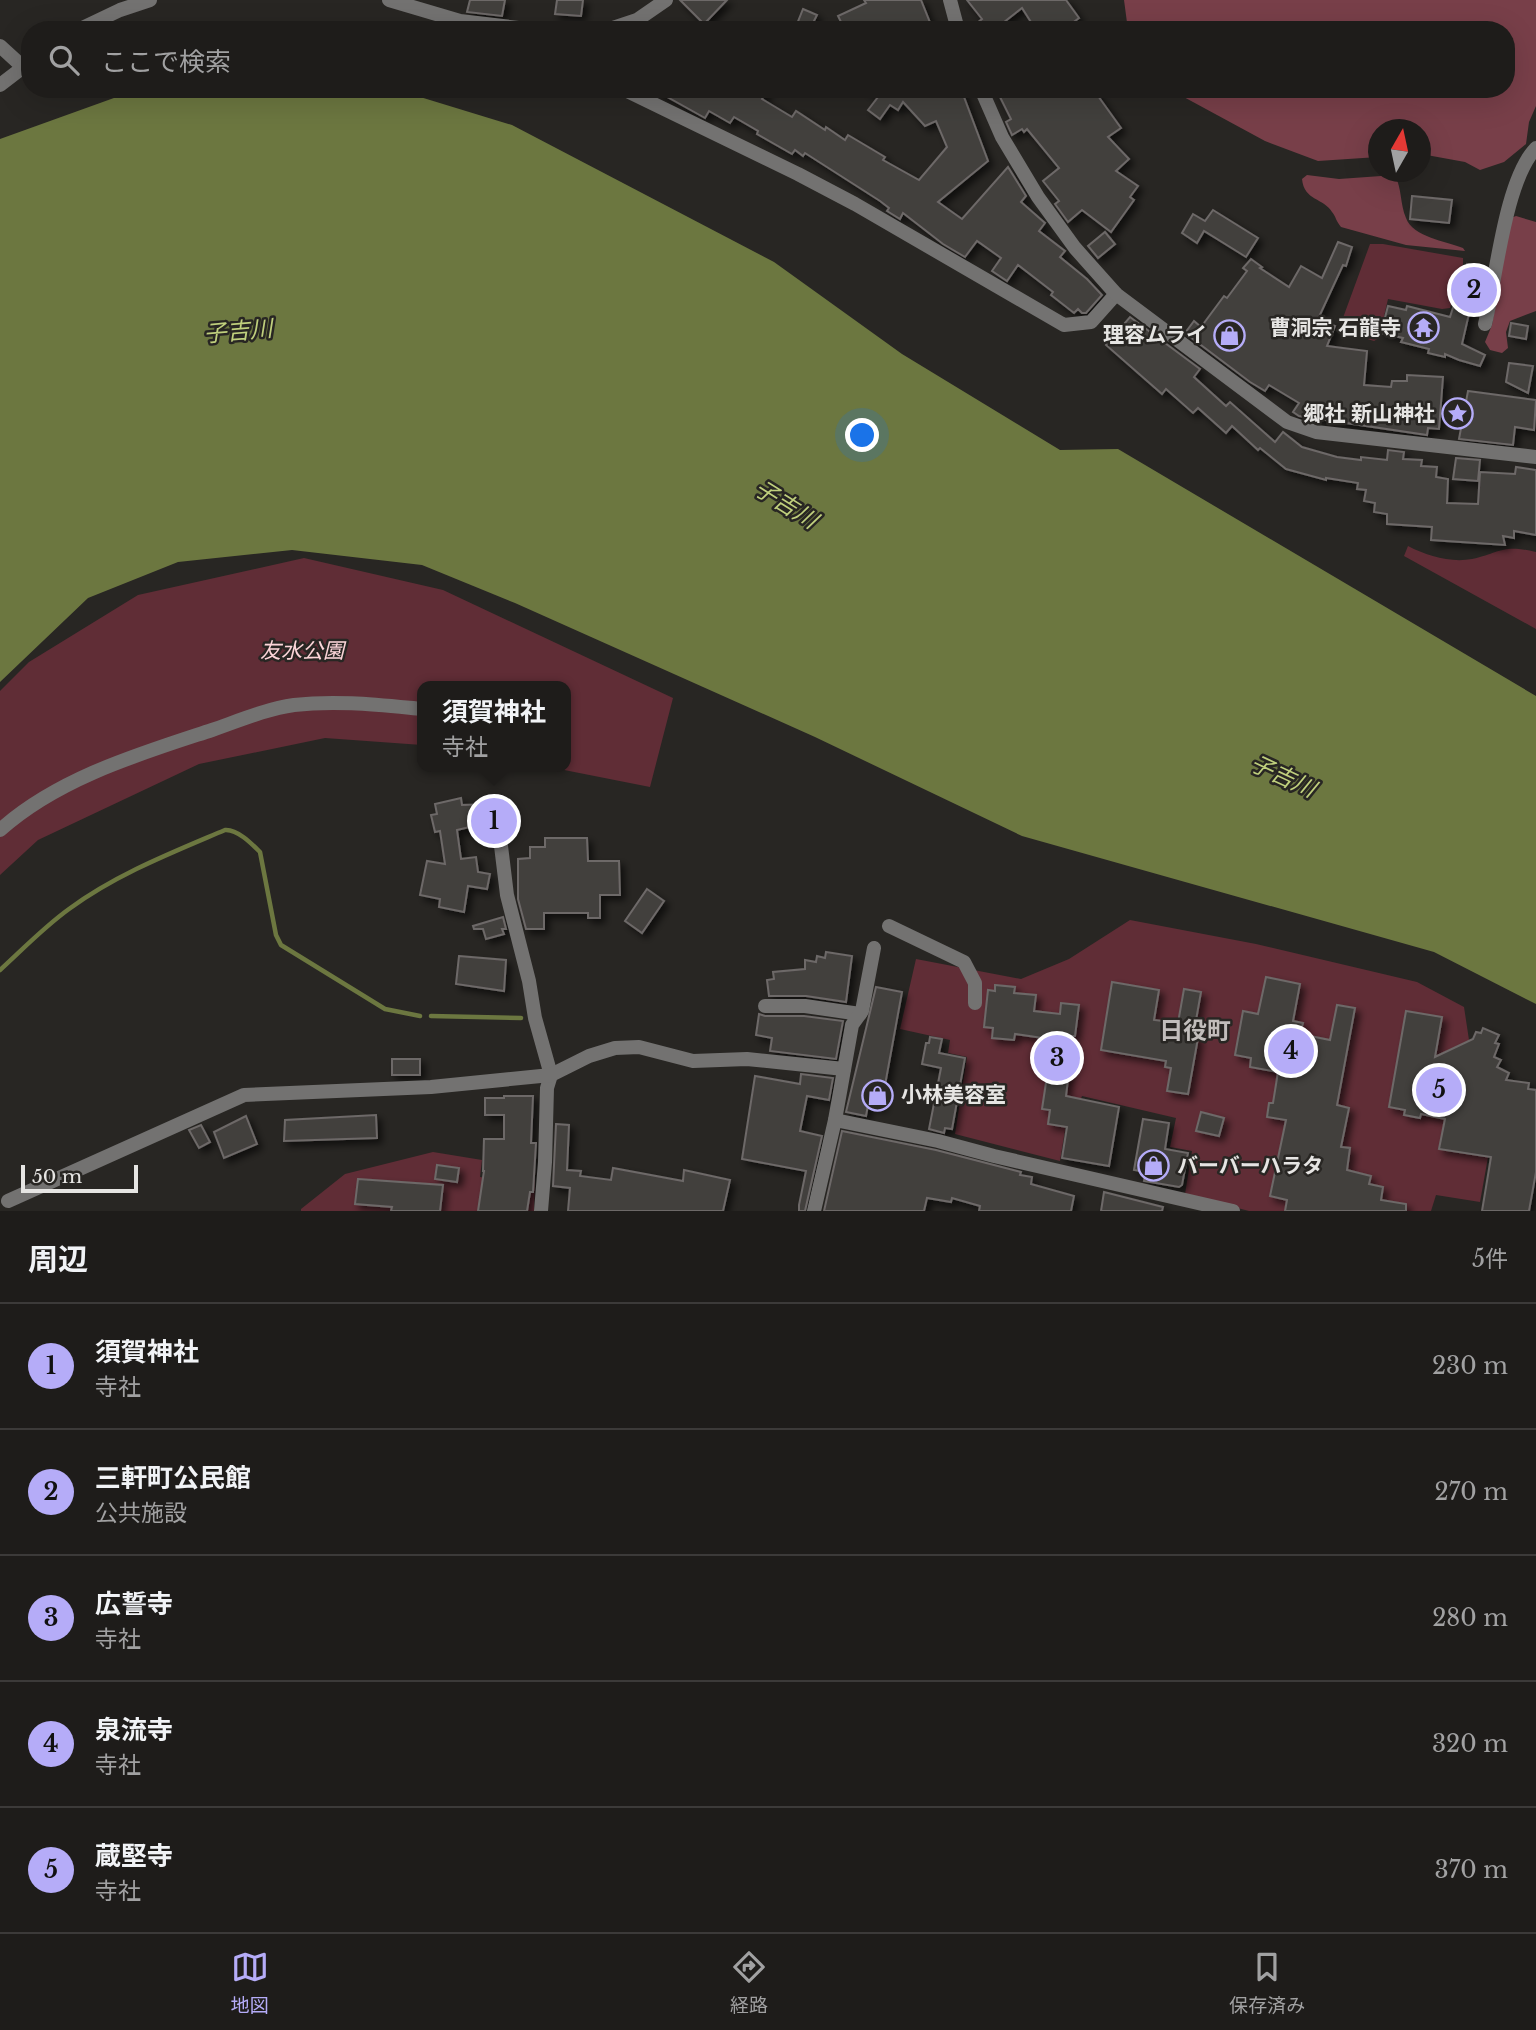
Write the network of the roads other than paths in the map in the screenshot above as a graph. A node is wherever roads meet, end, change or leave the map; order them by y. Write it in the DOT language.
graph roads {
  1 [pos="145,0"];
  2 [pos="389,0"];
  3 [pos="666,0"];
  4 [pos="950,0"];
  5 [pos="98,21"];
  6 [pos="460,21"];
  7 [pos="635,21"];
  8 [pos="956,21"];
  9 [pos="0,46"];
  10 [pos="21,61"];
  11 [pos="21,68"];
  12 [pos="0,85"];
  13 [pos="641,98"];
  14 [pos="985,98"];
  15 [pos="1536,148"];
  16 [pos="1116,294"];
  17 [pos="1485,324"];
  18 [pos="1536,457"];
  19 [pos="417,708"];
  20 [pos="0,830"];
  21 [pos="502,846"];
  22 [pos="889,926"];
  23 [pos="874,948"];
  24 [pos="975,1003"];
  25 [pos="765,1006"];
  26 [pos="860,1014"];
  27 [pos="844,1069"];
  28 [pos="551,1075"];
  29 [pos="835,1120"];
  30 [pos="8,1201"];
  31 [pos="1201,1207"];
  32 [pos="541,1211"];
  33 [pos="814,1211"];
  34 [pos="1233,1211"];
  1 -- 5 [label="street"];
  2 -- 6 [label="street"];
  3 -- 7 [label="street"];
  4 -- 8 [label="street"];
  9 -- 10 [label="street"];
  11 -- 12 [label="street"];
  13 -- 16 [label="street"];
  14 -- 16 [label="street"];
  15 -- 17 [label="street"];
  16 -- 18 [label="street"];
  19 -- 20 [label="street"];
  21 -- 28 [label="street"];
  22 -- 24 [label="street"];
  23 -- 26 [label="street"];
  25 -- 26 [label="street"];
  26 -- 27 [label="street"];
  27 -- 28 [label="street"];
  27 -- 29 [label="street"];
  28 -- 30 [label="street"];
  28 -- 32 [label="street"];
  29 -- 31 [label="street"];
  29 -- 33 [label="street"];
  31 -- 34 [label="street"];
}
